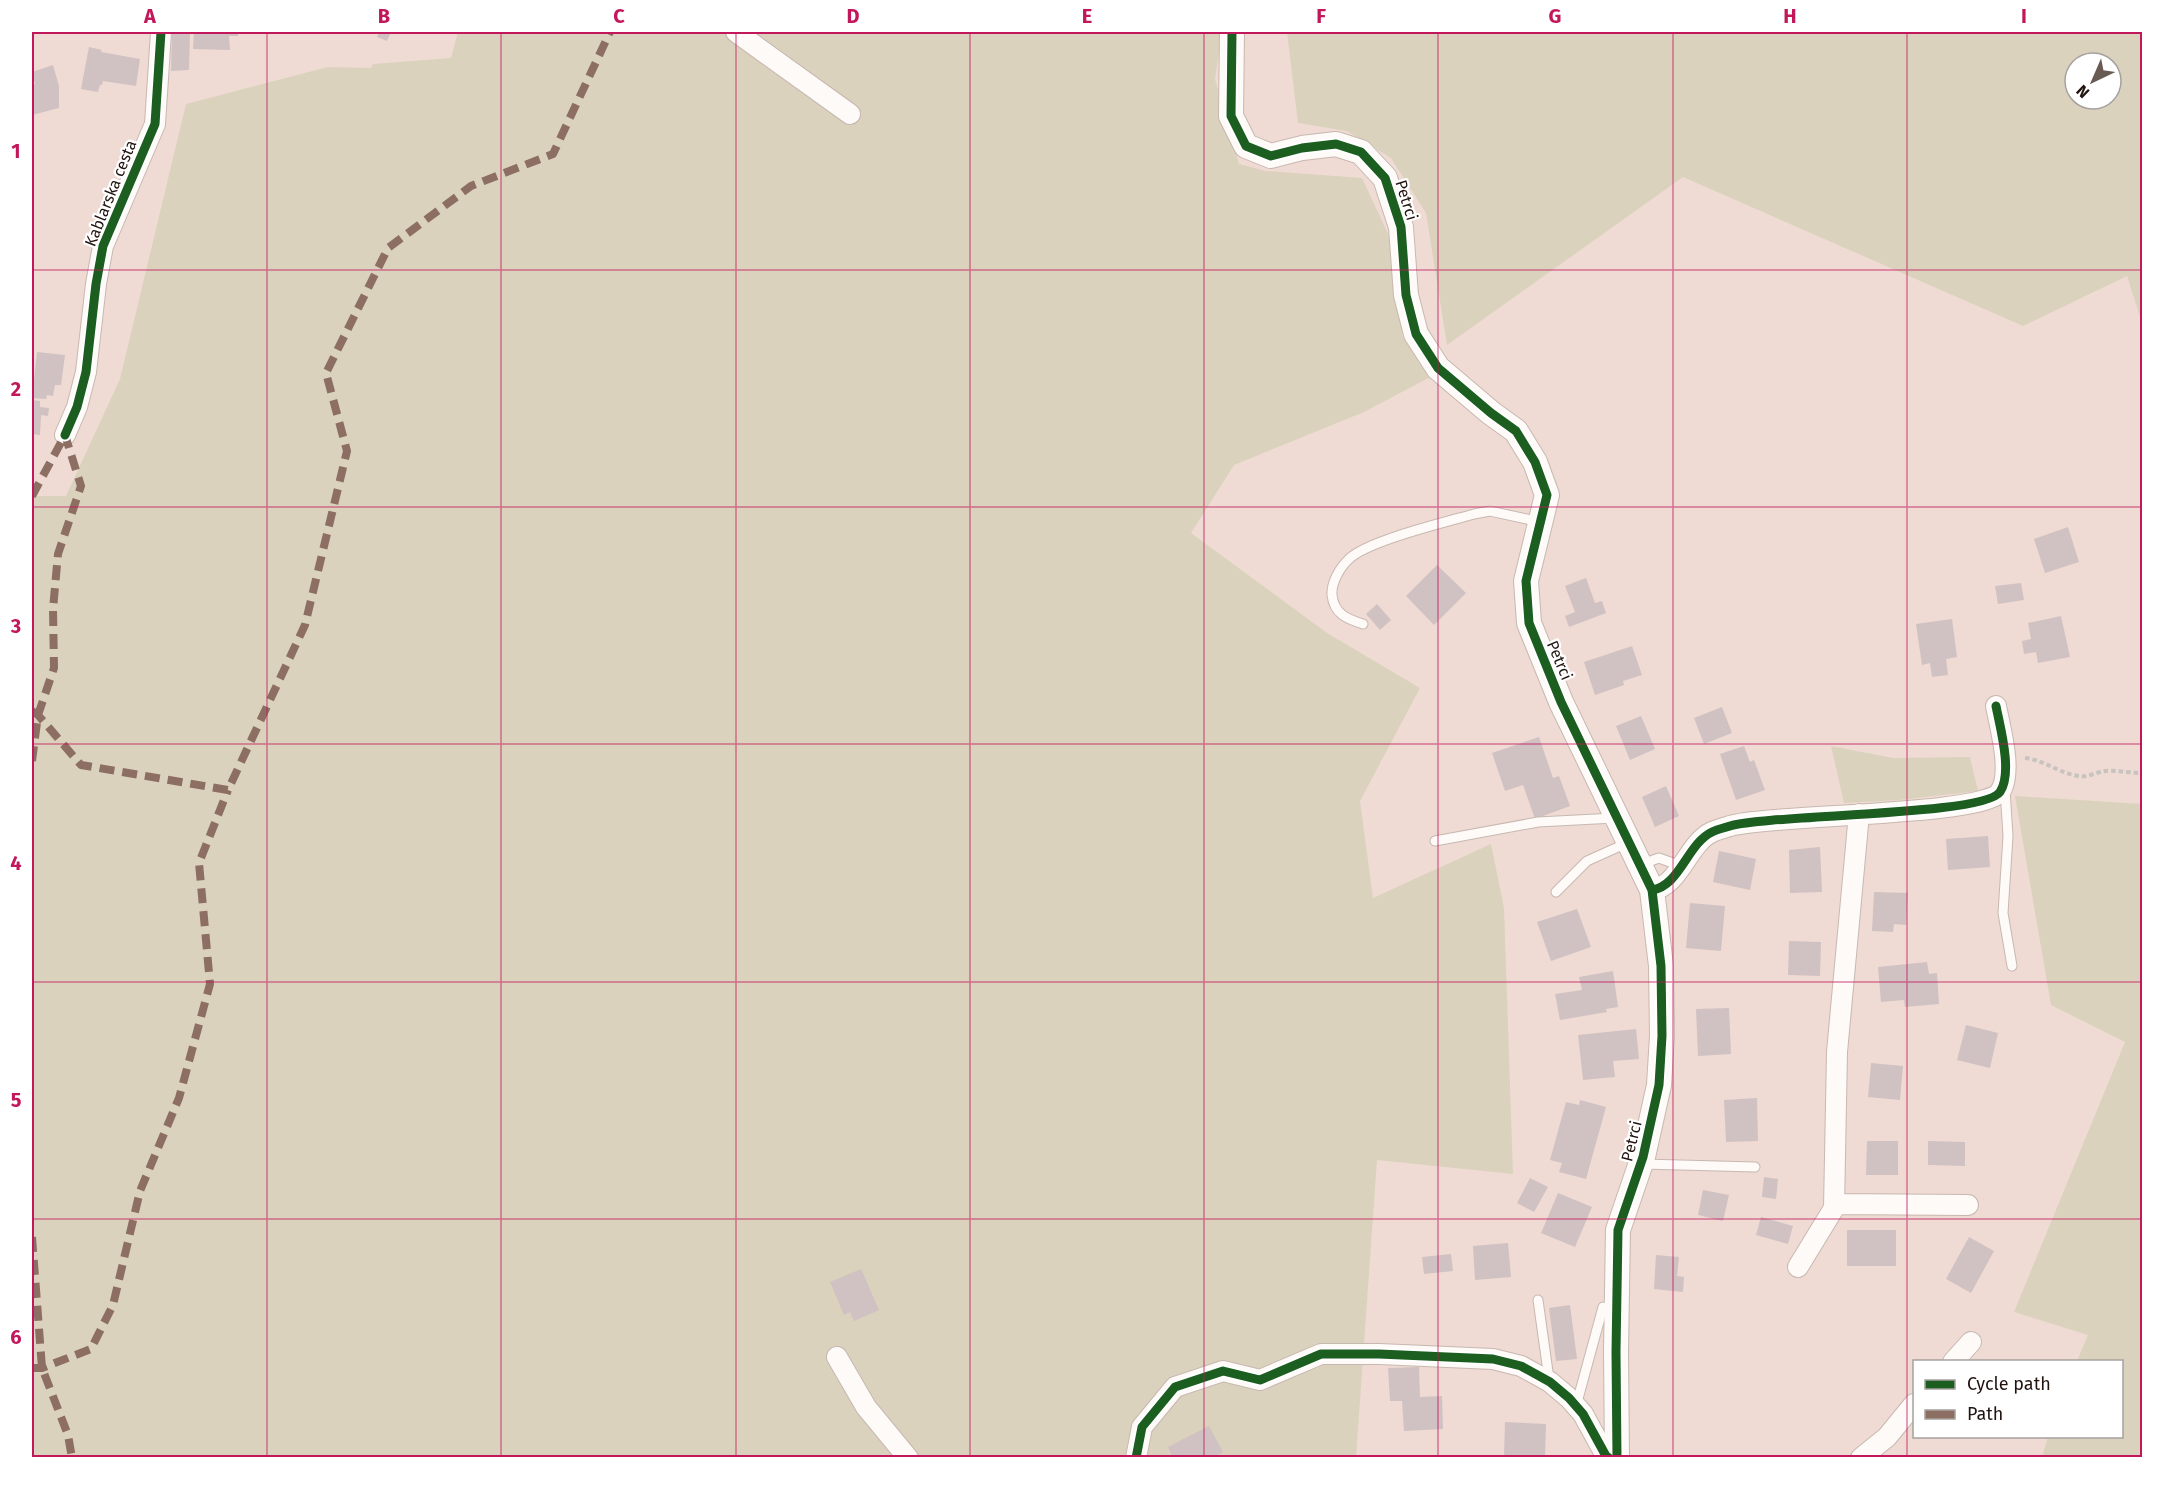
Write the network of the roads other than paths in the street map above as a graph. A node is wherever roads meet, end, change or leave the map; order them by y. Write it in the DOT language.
graph roads {
  1 [pos="161,32"];
  2 [pos="736,32"];
  3 [pos="1232,32"];
  4 [pos="850,114"];
  5 [pos="65,435"];
  6 [pos="1540,522"];
  7 [pos="1363,624"];
  8 [pos="1996,706"];
  9 [pos="2004,781"];
  10 [pos="1859,814"];
  11 [pos="1617,818"];
  12 [pos="1435,841"];
  13 [pos="1629,843"];
  14 [pos="1640,865"];
  15 [pos="1681,866"];
  16 [pos="1652,890"];
  17 [pos="1556,892"];
  18 [pos="2012,966"];
  19 [pos="1641,1164"];
  20 [pos="1755,1167"];
  21 [pos="1835,1204"];
  22 [pos="1968,1205"];
  23 [pos="1797,1268"];
  24 [pos="1538,1300"];
  25 [pos="1603,1307"];
  26 [pos="1971,1342"];
  27 [pos="837,1356"];
  28 [pos="1955,1360"];
  29 [pos="1550,1382"];
  30 [pos="1913,1405"];
  31 [pos="1576,1406"];
  32 [pos="908,1458"];
  33 [pos="1136,1458"];
  34 [pos="1609,1458"];
  35 [pos="1617,1458"];
  36 [pos="1861,1458"];
  1 -- 5 [label="street, Kablarska cesta"];
  2 -- 4 [label="street"];
  3 -- 6 [label="street, Petrci"];
  6 -- 7 [label="lane"];
  6 -- 11 [label="street, Petrci"];
  8 -- 9 [label="street"];
  9 -- 10 [label="street"];
  9 -- 18 [label="lane"];
  10 -- 15 [label="street"];
  10 -- 21 [label="street"];
  11 -- 12 [label="lane"];
  11 -- 13 [label="street, Petrci"];
  13 -- 14 [label="street, Petrci"];
  13 -- 17 [label="lane"];
  14 -- 15 [label="lane"];
  14 -- 16 [label="street, Petrci"];
  15 -- 16 [label="street"];
  16 -- 19 [label="street, Petrci"];
  19 -- 20 [label="lane"];
  19 -- 35 [label="street, Petrci"];
  21 -- 22 [label="street"];
  21 -- 23 [label="street"];
  24 -- 29 [label="lane"];
  25 -- 31 [label="lane"];
  26 -- 28 [label="street"];
  27 -- 32 [label="street"];
  29 -- 31 [label="street"];
  29 -- 33 [label="street"];
  30 -- 36 [label="street"];
  31 -- 34 [label="street"];
}
